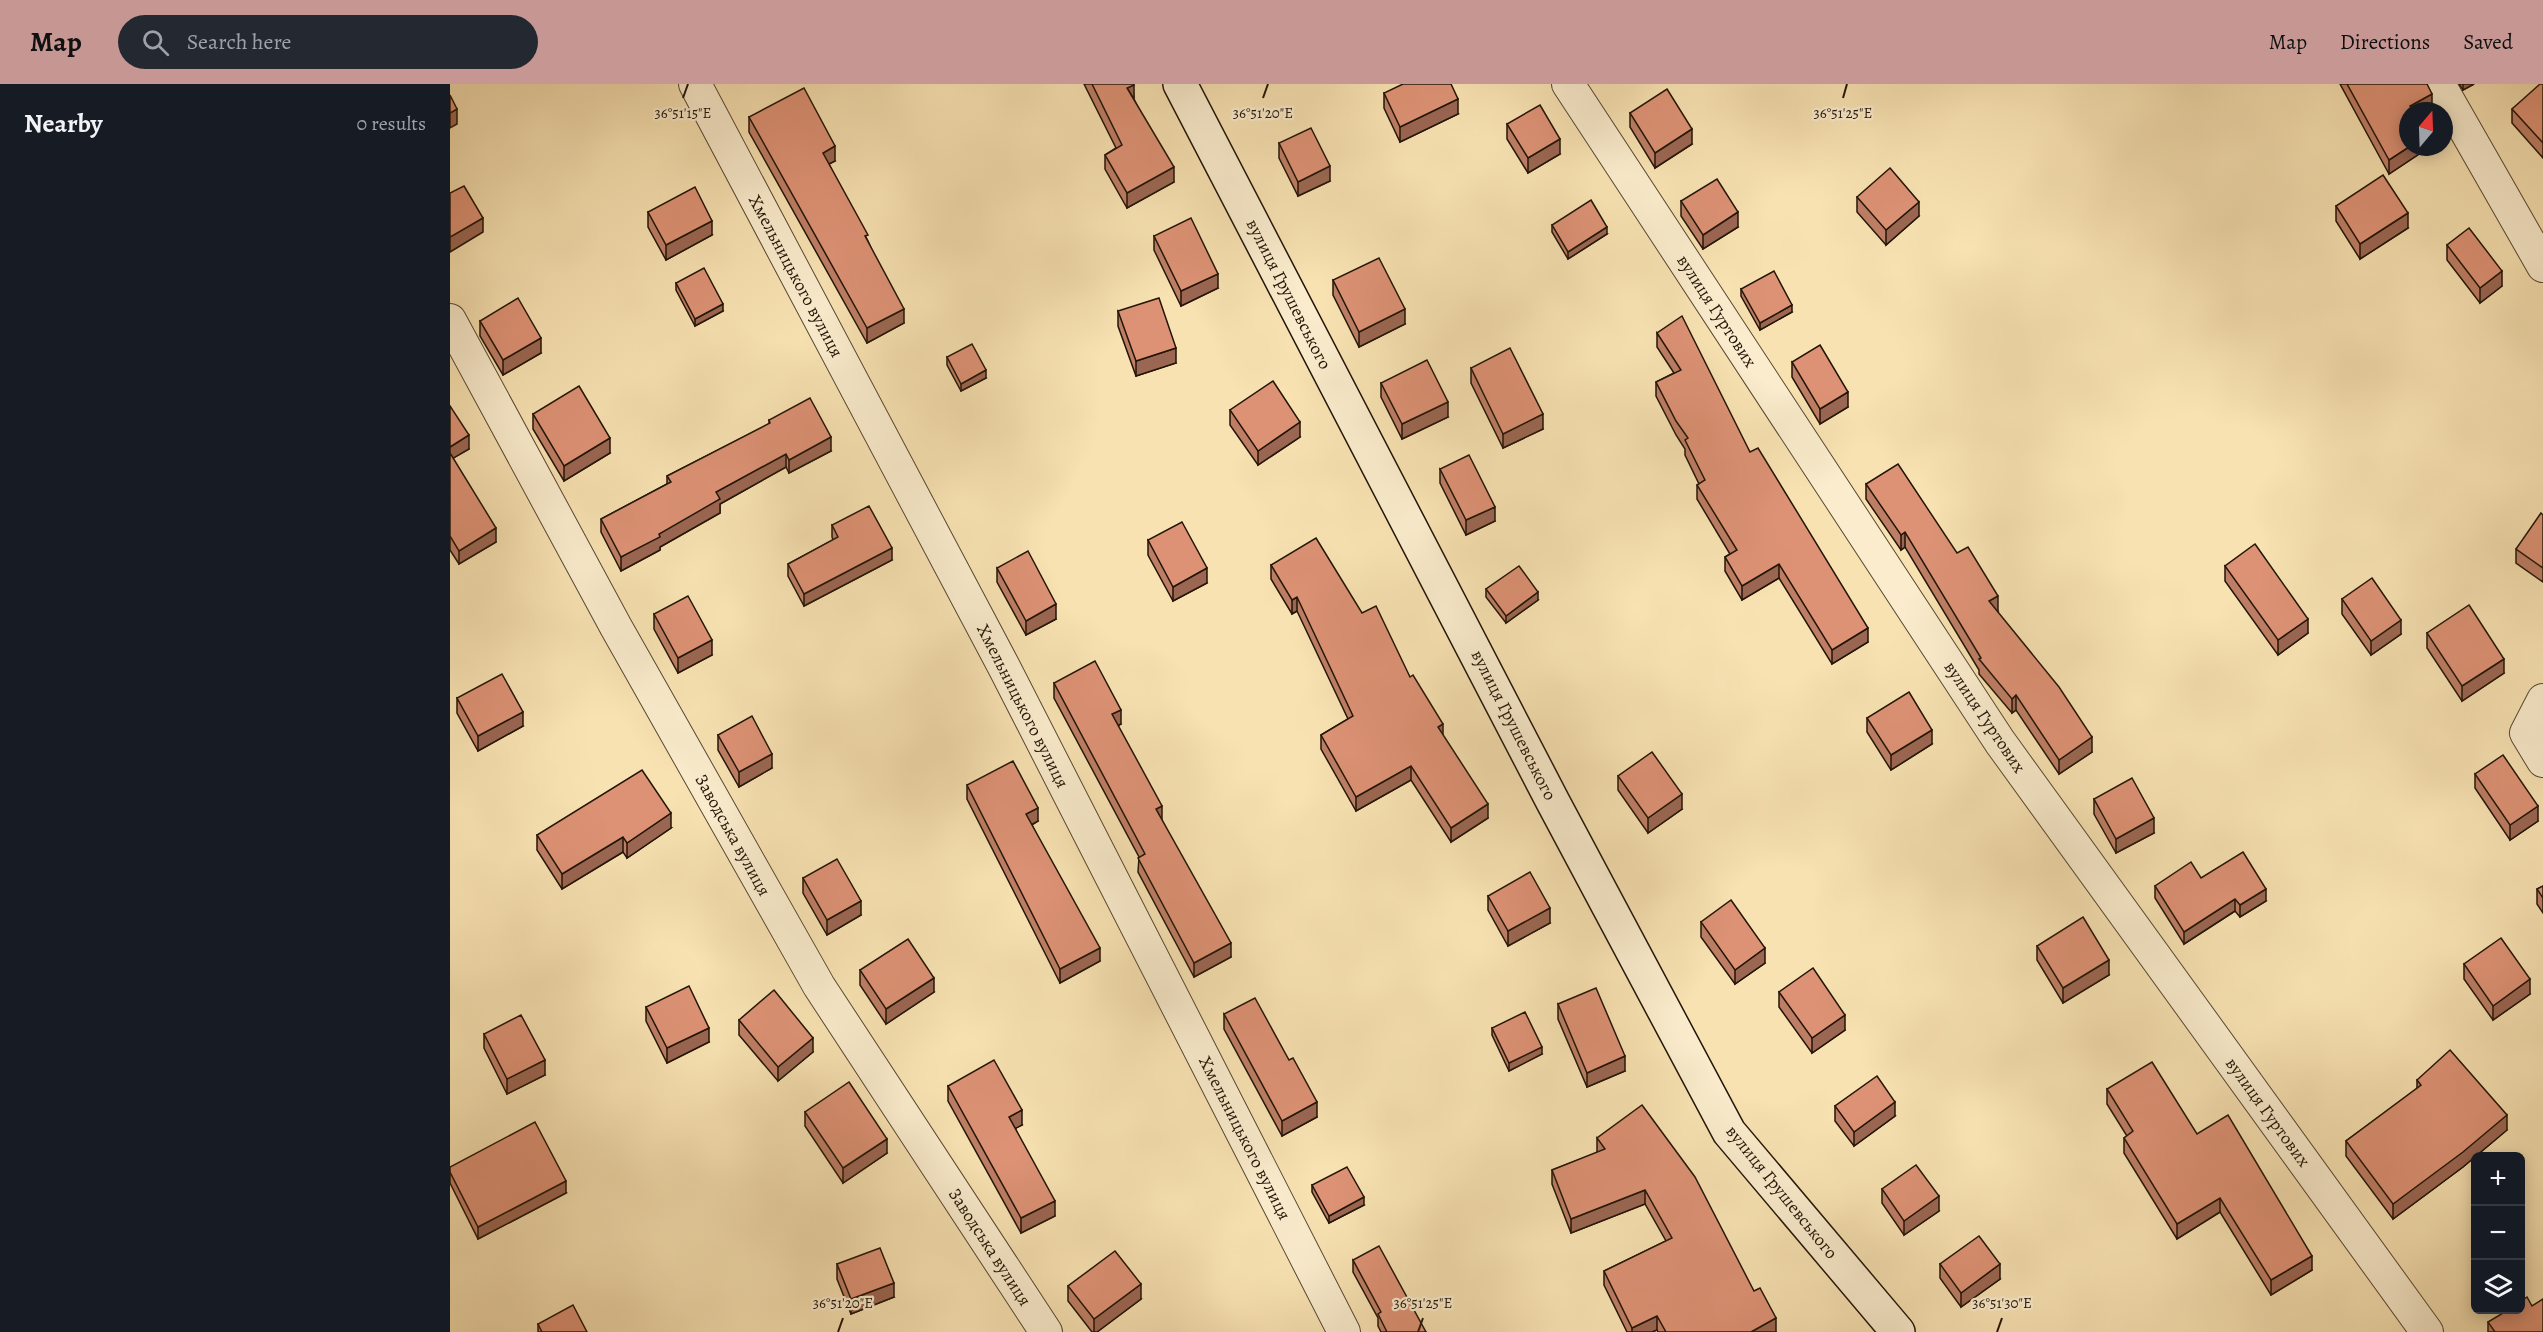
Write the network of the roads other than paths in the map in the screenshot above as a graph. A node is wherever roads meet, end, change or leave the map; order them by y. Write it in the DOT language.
graph roads {
  1 [pos="694,84"];
  2 [pos="1180,84"];
  3 [pos="1568,84"];
  4 [pos="2439,84"];
  5 [pos="2543,266"];
  6 [pos="450,320"];
  7 [pos="2543,700"];
  8 [pos="2543,761"];
  9 [pos="1046,1332"];
  10 [pos="1344,1332"];
  11 [pos="1898,1332"];
  12 [pos="2427,1332"];
  1 -- 10 [label="street, Хмельницького вулиця"];
  2 -- 11 [label="street, вулиця Грушевського"];
  3 -- 12 [label="street, вулиця Гуртових"];
  4 -- 5 [label="street"];
  6 -- 9 [label="street, Заводська вулиця"];
  7 -- 8 [label="street"];
}
